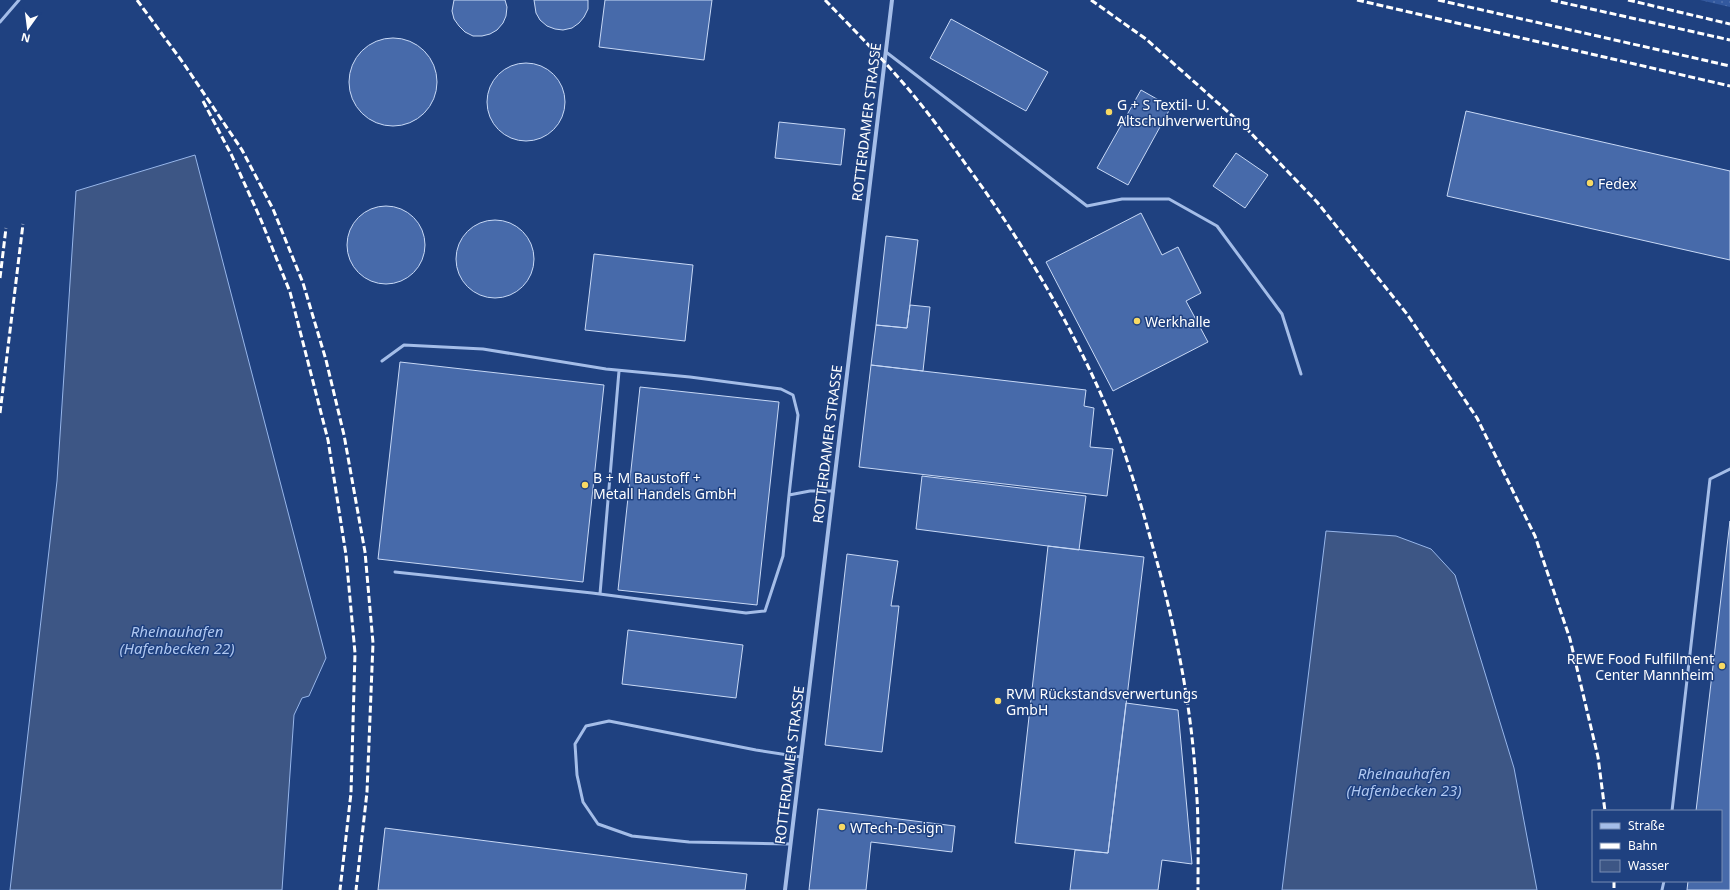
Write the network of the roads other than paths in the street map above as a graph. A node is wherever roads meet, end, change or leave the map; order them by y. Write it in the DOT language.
graph roads {
  1 [pos="19,0"];
  2 [pos="892,0"];
  3 [pos="0,22"];
  4 [pos="886,52"];
  5 [pos="382,361"];
  6 [pos="619,370"];
  7 [pos="1301,374"];
  8 [pos="1730,470"];
  9 [pos="833,491"];
  10 [pos="789,495"];
  11 [pos="395,572"];
  12 [pos="600,594"];
  13 [pos="801,757"];
  14 [pos="1672,810"];
  15 [pos="790,844"];
  16 [pos="785,890"];
  1 -- 3 [label="lane"];
  2 -- 4 [label="street, ROTTERDAMER STRASSE"];
  4 -- 7 [label="lane"];
  4 -- 9 [label="street, ROTTERDAMER STRASSE"];
  5 -- 6 [label="lane"];
  6 -- 10 [label="lane"];
  6 -- 12 [label="lane"];
  8 -- 14 [label="lane"];
  9 -- 10 [label="lane"];
  9 -- 13 [label="street, ROTTERDAMER STRASSE"];
  10 -- 12 [label="lane"];
  11 -- 12 [label="lane"];
  13 -- 15 [label="street, ROTTERDAMER STRASSE"];
  13 -- 15 [label="lane"];
  15 -- 16 [label="street, ROTTERDAMER STRASSE"];
}
